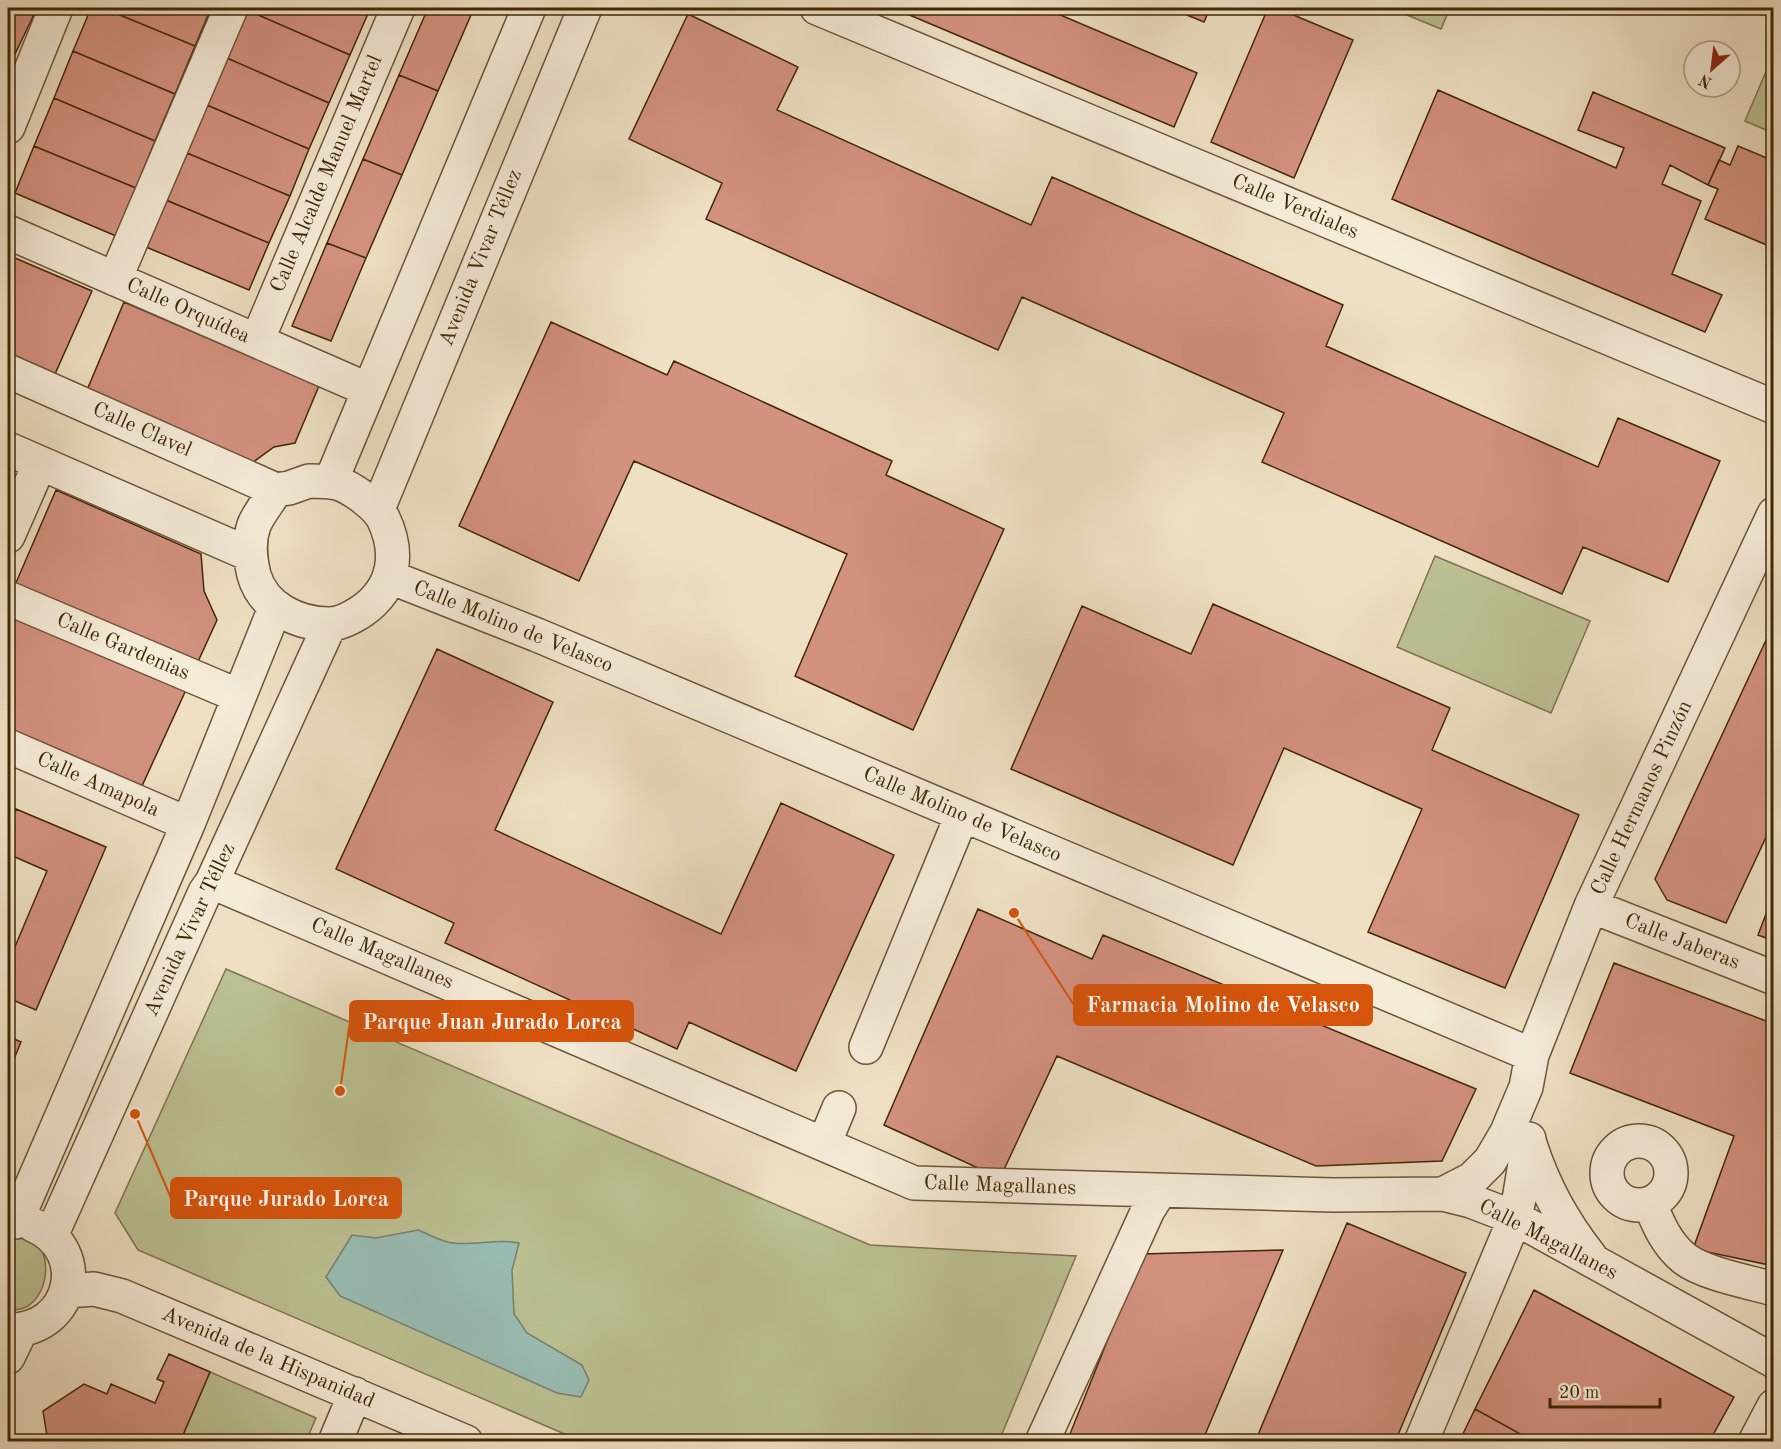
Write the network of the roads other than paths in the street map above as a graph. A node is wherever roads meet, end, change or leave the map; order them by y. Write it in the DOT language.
graph roads {
  1 [pos="57,8"];
  2 [pos="231,8"];
  3 [pos="398,8"];
  4 [pos="529,8"];
  5 [pos="585,8"];
  6 [pos="818,8"];
  7 [pos="19,67"];
  8 [pos="8,127"];
  9 [pos="8,232"];
  10 [pos="115,279"];
  11 [pos="257,341"];
  12 [pos="8,371"];
  13 [pos="369,390"];
  14 [pos="1773,407"];
  15 [pos="8,449"];
  16 [pos="40,463"];
  17 [pos="331,481"];
  18 [pos="276,490"];
  19 [pos="378,509"];
  20 [pos="1773,514"];
  21 [pos="8,536"];
  22 [pos="249,554"];
  23 [pos="390,577"];
  24 [pos="8,598"];
  25 [pos="275,608"];
  26 [pos="330,624"];
  27 [pos="239,696"];
  28 [pos="8,746"];
  29 [pos="962,815"];
  30 [pos="188,824"];
  31 [pos="212,882"];
  32 [pos="1591,906"];
  33 [pos="1773,978"];
  34 [pos="866,1047"];
  35 [pos="1532,1055"];
  36 [pos="1526,1087"];
  37 [pos="840,1108"];
  38 [pos="1528,1139"];
  39 [pos="824,1144"];
  40 [pos="1160,1191"];
  41 [pos="1443,1194"];
  42 [pos="1650,1204"];
  43 [pos="1515,1218"];
  44 [pos="12,1222"];
  45 [pos="51,1236"];
  46 [pos="1595,1262"];
  47 [pos="1773,1289"];
  48 [pos="66,1291"];
  49 [pos="12,1339"];
  50 [pos="1773,1361"];
  51 [pos="355,1394"];
  52 [pos="1773,1406"];
  53 [pos="335,1442"];
  54 [pos="466,1442"];
  55 [pos="1042,1442"];
  56 [pos="1421,1442"];
  57 [pos="1755,1442"];
  1 -- 7 [label="street"];
  2 -- 10 [label="street"];
  3 -- 11 [label="street, Calle Alcalde Manuel Martel"];
  4 -- 13 [label="street"];
  5 -- 19 [label="street, Avenida Vivar Téllez"];
  6 -- 14 [label="street, Calle Verdiales"];
  7 -- 8 [label="street"];
  9 -- 10 [label="street, Calle Orquídea"];
  10 -- 11 [label="street, Calle Orquídea"];
  11 -- 13 [label="street, Calle Orquídea"];
  12 -- 18 [label="street, Calle Clavel"];
  13 -- 17 [label="street"];
  15 -- 16 [label="street"];
  16 -- 21 [label="street"];
  16 -- 22 [label="street"];
  17 -- 18 [label="street"];
  17 -- 19 [label="street"];
  18 -- 22 [label="street"];
  19 -- 23 [label="street"];
  20 -- 32 [label="street, Calle Hermanos Pinzón"];
  22 -- 25 [label="street"];
  23 -- 26 [label="street"];
  23 -- 29 [label="street, Calle Molino de Velasco"];
  24 -- 27 [label="street, Calle Gardenias"];
  25 -- 26 [label="street"];
  25 -- 27 [label="street, Avenida Vivar Téllez"];
  26 -- 31 [label="street, Avenida Vivar Téllez"];
  27 -- 30 [label="street, Avenida Vivar Téllez"];
  28 -- 30 [label="street, Calle Amapola"];
  29 -- 34 [label="street"];
  29 -- 35 [label="street, Calle Molino de Velasco"];
  30 -- 44 [label="street, Avenida Vivar Téllez"];
  31 -- 39 [label="street, Calle Magallanes"];
  31 -- 45 [label="street, Avenida Vivar Téllez"];
  32 -- 33 [label="street, Calle Jaberas"];
  32 -- 35 [label="street, Calle Hermanos Pinzón"];
  35 -- 36 [label="street, Calle Hermanos Pinzón"];
  36 -- 38 [label="street"];
  36 -- 41 [label="street"];
  37 -- 39 [label="street"];
  38 -- 43 [label="street"];
  38 -- 46 [label="street"];
  39 -- 40 [label="street, Calle Magallanes"];
  40 -- 41 [label="street, Calle Magallanes"];
  40 -- 55 [label="street"];
  41 -- 43 [label="street, Calle Magallanes"];
  42 -- 47 [label="street"];
  43 -- 46 [label="street, Calle Magallanes"];
  43 -- 56 [label="street"];
  44 -- 45 [label="street"];
  45 -- 48 [label="street"];
  46 -- 50 [label="street, Calle Magallanes"];
  48 -- 49 [label="street"];
  48 -- 51 [label="street, Avenida de la Hispanidad"];
  51 -- 53 [label="street"];
  51 -- 54 [label="street, Avenida de la Hispanidad"];
  52 -- 57 [label="street"];
}
